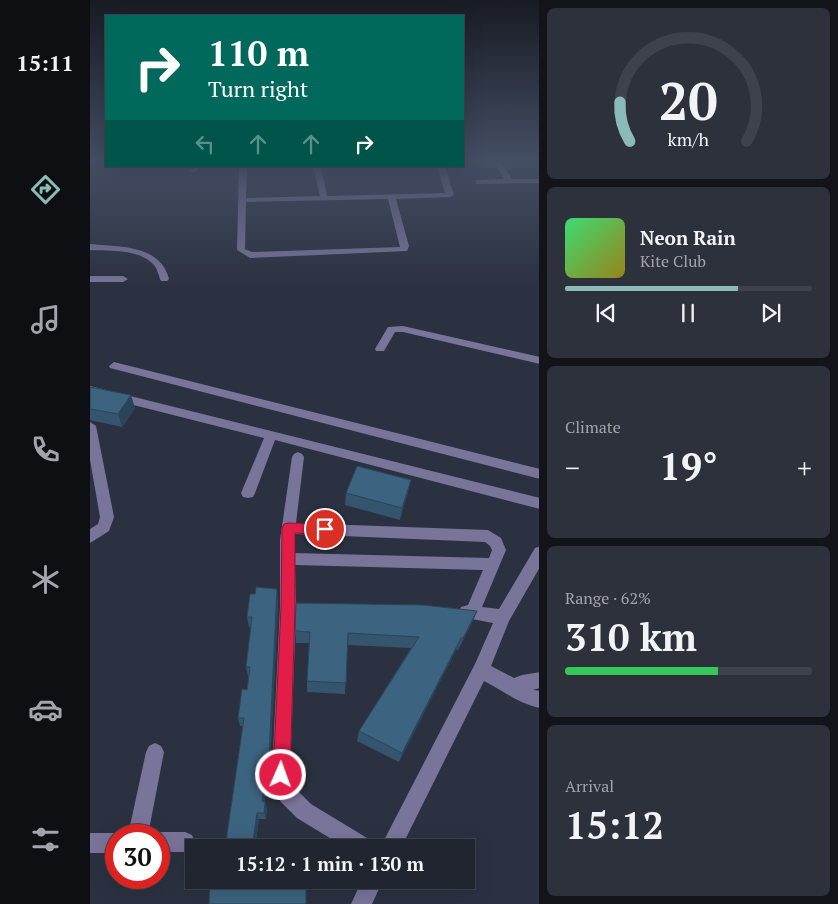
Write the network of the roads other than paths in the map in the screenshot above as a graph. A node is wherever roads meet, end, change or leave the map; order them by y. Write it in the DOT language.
graph roads {
  1 [pos="242,203"];
  2 [pos="393,203"];
  3 [pos="90,248"];
  4 [pos="90,279"];
  5 [pos="123,279"];
  6 [pos="164,279"];
  7 [pos="380,349"];
  8 [pos="539,361"];
  9 [pos="114,366"];
  10 [pos="90,390"];
  11 [pos="90,426"];
  12 [pos="271,435"];
  13 [pos="298,457"];
  14 [pos="539,474"];
  15 [pos="248,493"];
  16 [pos="539,504"];
  17 [pos="288,528"];
  18 [pos="90,538"];
  19 [pos="539,552"];
  20 [pos="287,559"];
  21 [pos="493,564"];
  22 [pos="288,608"];
  23 [pos="307,608"];
  24 [pos="455,612"];
  25 [pos="472,613"];
  26 [pos="503,617"];
  27 [pos="480,670"];
  28 [pos="539,680"];
  29 [pos="515,688"];
  30 [pos="539,700"];
  31 [pos="155,752"];
  32 [pos="140,824"];
  33 [pos="350,839"];
  34 [pos="395,839"];
  35 [pos="170,842"];
  36 [pos="185,842"];
  37 [pos="90,843"];
  38 [pos="105,843"];
  39 [pos="368,889"];
  40 [pos="361,904"];
  1 -- 2 [label="street"];
  3 -- 6 [label="street"];
  4 -- 5 [label="street"];
  7 -- 8 [label="street"];
  9 -- 14 [label="street"];
  10 -- 12 [label="street"];
  11 -- 18 [label="street"];
  12 -- 15 [label="street"];
  12 -- 16 [label="street"];
  13 -- 17 [label="street"];
  17 -- 20 [label="street"];
  17 -- 21 [label="street"];
  19 -- 26 [label="street"];
  20 -- 21 [label="street"];
  20 -- 22 [label="street"];
  21 -- 25 [label="street"];
  22 -- 23 [label="street"];
  22 -- 33 [label="street"];
  24 -- 25 [label="street"];
  25 -- 26 [label="street"];
  26 -- 27 [label="street"];
  27 -- 29 [label="street"];
  27 -- 34 [label="street"];
  28 -- 29 [label="street"];
  29 -- 30 [label="street"];
  31 -- 32 [label="street"];
  35 -- 36 [label="street"];
  37 -- 38 [label="street"];
  39 -- 40 [label="street"];
}
